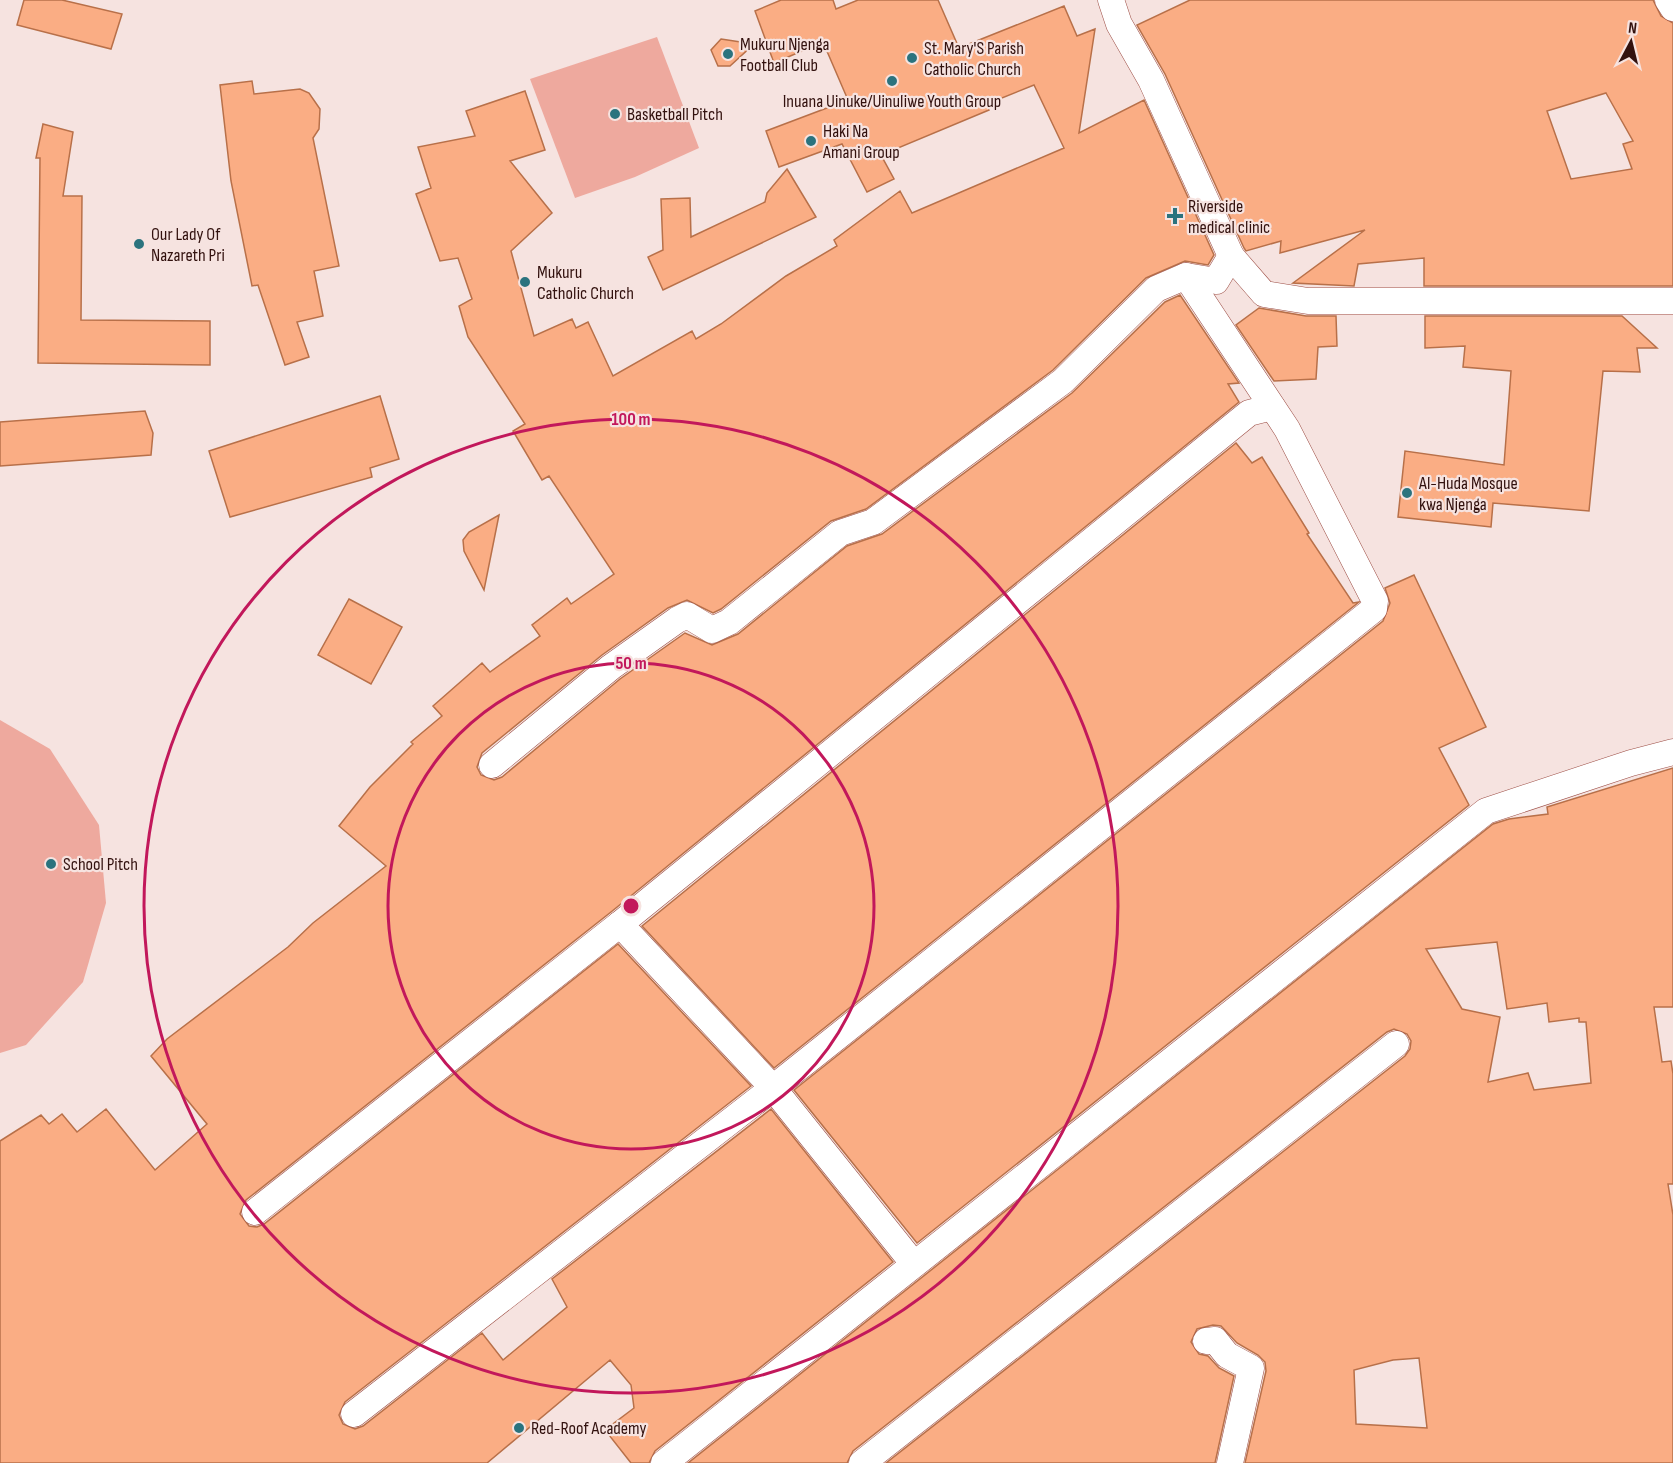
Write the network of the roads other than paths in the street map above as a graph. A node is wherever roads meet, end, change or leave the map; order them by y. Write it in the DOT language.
graph roads {
  1 [pos="1111,0"];
  2 [pos="1668,0"];
  3 [pos="1673,8"];
  4 [pos="1231,256"];
  5 [pos="1186,276"];
  6 [pos="1673,301"];
  7 [pos="1272,407"];
  8 [pos="1673,752"];
  9 [pos="492,765"];
  10 [pos="620,924"];
  11 [pos="1396,1044"];
  12 [pos="773,1088"];
  13 [pos="255,1212"];
  14 [pos="913,1263"];
  15 [pos="1206,1341"];
  16 [pos="354,1414"];
  17 [pos="664,1463"];
  18 [pos="862,1463"];
  19 [pos="1230,1463"];
  1 -- 4 [label="street"];
  2 -- 3 [label="street"];
  4 -- 5 [label="street"];
  4 -- 6 [label="street"];
  5 -- 7 [label="street"];
  5 -- 9 [label="street"];
  7 -- 10 [label="street"];
  7 -- 12 [label="street"];
  8 -- 14 [label="street"];
  10 -- 12 [label="street"];
  10 -- 13 [label="street"];
  11 -- 18 [label="street"];
  12 -- 14 [label="street"];
  12 -- 16 [label="street"];
  14 -- 17 [label="street"];
  15 -- 19 [label="street"];
}
